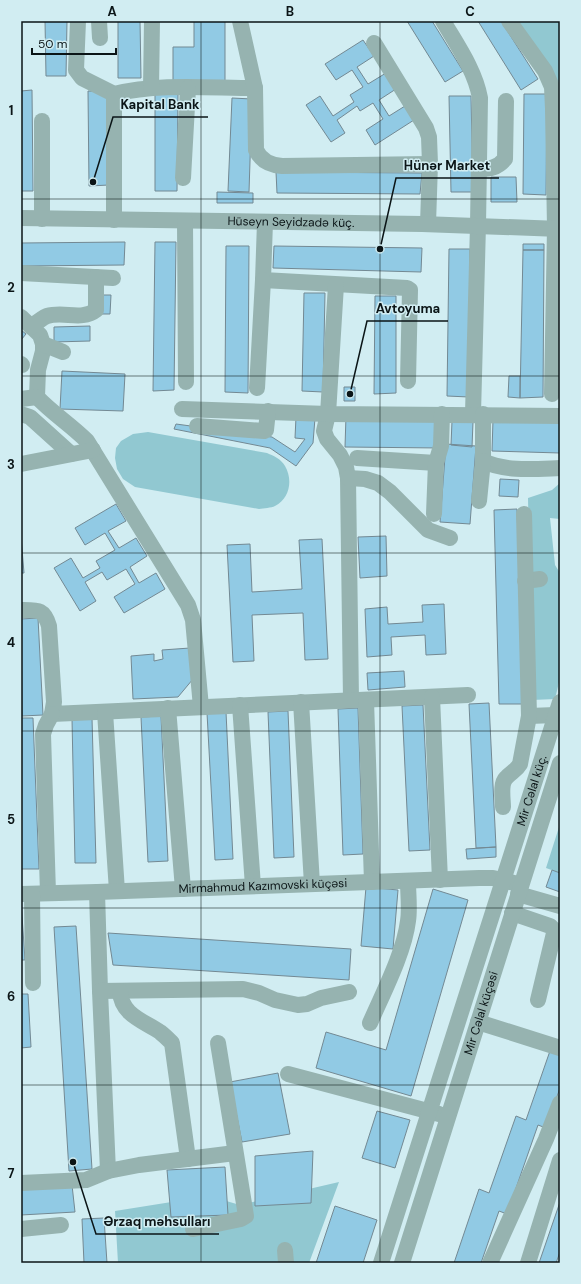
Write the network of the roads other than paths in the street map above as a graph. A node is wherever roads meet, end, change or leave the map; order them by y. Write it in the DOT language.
graph roads {
  1 [pos="78,21"];
  2 [pos="99,21"];
  3 [pos="152,21"];
  4 [pos="240,21"];
  5 [pos="443,21"];
  6 [pos="509,21"];
  7 [pos="100,38"];
  8 [pos="374,43"];
  9 [pos="151,88"];
  10 [pos="188,88"];
  11 [pos="255,88"];
  12 [pos="114,94"];
  13 [pos="506,101"];
  14 [pos="42,121"];
  15 [pos="430,164"];
  16 [pos="479,168"];
  17 [pos="183,178"];
  18 [pos="21,218"];
  19 [pos="42,219"];
  20 [pos="114,220"];
  21 [pos="185,221"];
  22 [pos="265,222"];
  23 [pos="428,224"];
  24 [pos="478,225"];
  25 [pos="557,228"];
  26 [pos="21,273"];
  27 [pos="96,277"];
  28 [pos="113,278"];
  29 [pos="263,280"];
  30 [pos="336,285"];
  31 [pos="26,322"];
  32 [pos="43,344"];
  33 [pos="63,352"];
  34 [pos="408,381"];
  35 [pos="186,382"];
  36 [pos="257,388"];
  37 [pos="552,394"];
  38 [pos="29,398"];
  39 [pos="182,409"];
  40 [pos="268,411"];
  41 [pos="21,414"];
  42 [pos="328,414"];
  43 [pos="442,414"];
  44 [pos="478,414"];
  45 [pos="560,416"];
  46 [pos="197,426"];
  47 [pos="93,450"];
  48 [pos="71,454"];
  49 [pos="357,458"];
  50 [pos="483,461"];
  51 [pos="436,463"];
  52 [pos="21,464"];
  53 [pos="560,468"];
  54 [pos="348,478"];
  55 [pos="479,501"];
  56 [pos="434,514"];
  57 [pos="524,514"];
  58 [pos="450,538"];
  59 [pos="21,610"];
  60 [pos="468,694"];
  61 [pos="432,697"];
  62 [pos="358,700"];
  63 [pos="300,702"];
  64 [pos="240,705"];
  65 [pos="201,707"];
  66 [pos="168,708"];
  67 [pos="558,708"];
  68 [pos="105,712"];
  69 [pos="52,714"];
  70 [pos="528,716"];
  71 [pos="560,763"];
  72 [pos="503,807"];
  73 [pos="440,880"];
  74 [pos="504,880"];
  75 [pos="408,881"];
  76 [pos="372,882"];
  77 [pos="312,884"];
  78 [pos="253,886"];
  79 [pos="183,889"];
  80 [pos="520,889"];
  81 [pos="117,891"];
  82 [pos="97,892"];
  83 [pos="48,893"];
  84 [pos="26,894"];
  85 [pos="560,906"];
  86 [pos="512,914"];
  87 [pos="33,983"];
  88 [pos="100,991"];
  89 [pos="120,991"];
  90 [pos="349,992"];
  91 [pos="538,1000"];
  92 [pos="478,1022"];
  93 [pos="370,1023"];
  94 [pos="218,1043"];
  95 [pos="560,1048"];
  96 [pos="288,1074"];
  97 [pos="560,1103"];
  98 [pos="430,1112"];
  99 [pos="448,1116"];
  100 [pos="235,1153"];
  101 [pos="188,1159"];
  102 [pos="560,1160"];
  103 [pos="108,1171"];
  104 [pos="21,1183"];
  105 [pos="61,1225"];
  106 [pos="21,1229"];
  107 [pos="193,1229"];
  108 [pos="381,1263"];
  109 [pos="402,1263"];
  110 [pos="490,1263"];
  111 [pos="528,1263"];
  1 -- 12 [label="street"];
  2 -- 7 [label="street"];
  3 -- 9 [label="street"];
  4 -- 11 [label="street"];
  5 -- 16 [label="street"];
  6 -- 25 [label="street"];
  8 -- 15 [label="street"];
  9 -- 10 [label="street"];
  9 -- 12 [label="street"];
  10 -- 11 [label="street"];
  10 -- 17 [label="street"];
  11 -- 15 [label="street"];
  12 -- 20 [label="street"];
  13 -- 16 [label="street"];
  14 -- 19 [label="street"];
  15 -- 23 [label="street"];
  16 -- 24 [label="street"];
  18 -- 19 [label="street, Hüseyn Seyidzadə küç."];
  19 -- 20 [label="street, Hüseyn Seyidzadə küç."];
  20 -- 21 [label="street, Hüseyn Seyidzadə küç."];
  21 -- 22 [label="street, Hüseyn Seyidzadə küç."];
  21 -- 35 [label="street"];
  22 -- 23 [label="street, Hüseyn Seyidzadə küç."];
  22 -- 29 [label="street"];
  23 -- 24 [label="street, Hüseyn Seyidzadə küç."];
  24 -- 25 [label="street, Hüseyn Seyidzadə küç."];
  24 -- 44 [label="street"];
  25 -- 37 [label="street"];
  26 -- 27 [label="street"];
  27 -- 28 [label="street"];
  27 -- 31 [label="street"];
  29 -- 30 [label="street"];
  29 -- 36 [label="street"];
  30 -- 34 [label="street"];
  30 -- 42 [label="street"];
  31 -- 32 [label="street"];
  32 -- 33 [label="street"];
  32 -- 38 [label="street"];
  38 -- 47 [label="street"];
  39 -- 40 [label="street"];
  40 -- 42 [label="street"];
  40 -- 46 [label="street"];
  41 -- 48 [label="street"];
  42 -- 43 [label="street"];
  42 -- 54 [label="street"];
  43 -- 44 [label="street"];
  43 -- 51 [label="street"];
  44 -- 45 [label="street"];
  44 -- 50 [label="street"];
  47 -- 48 [label="street"];
  47 -- 65 [label="street"];
  48 -- 52 [label="street"];
  49 -- 51 [label="street"];
  50 -- 53 [label="street"];
  50 -- 55 [label="street"];
  51 -- 56 [label="street"];
  54 -- 58 [label="street"];
  54 -- 62 [label="street"];
  57 -- 70 [label="street"];
  59 -- 69 [label="street"];
  60 -- 61 [label="street"];
  61 -- 62 [label="street"];
  61 -- 73 [label="street"];
  62 -- 63 [label="street"];
  62 -- 76 [label="street"];
  63 -- 64 [label="street"];
  63 -- 77 [label="street"];
  64 -- 65 [label="street"];
  64 -- 78 [label="street"];
  65 -- 66 [label="street"];
  66 -- 68 [label="street"];
  66 -- 79 [label="street"];
  67 -- 70 [label="street"];
  67 -- 74 [label="street, Mir Cəlal küç."];
  68 -- 69 [label="street"];
  68 -- 81 [label="street"];
  69 -- 83 [label="street"];
  70 -- 72 [label="street"];
  71 -- 80 [label="street, Mir Cəlal küçəsi"];
  73 -- 74 [label="street, Mirmahmud Kazımovski küçəsi"];
  73 -- 75 [label="street, Mirmahmud Kazımovski küçəsi"];
  74 -- 80 [label="street, Mirmahmud Kazımovski küçəsi"];
  74 -- 98 [label="street, Mir Cəlal küçəsi"];
  75 -- 76 [label="street, Mirmahmud Kazımovski küçəsi"];
  75 -- 93 [label="street"];
  76 -- 77 [label="street, Mirmahmud Kazımovski küçəsi"];
  77 -- 78 [label="street, Mirmahmud Kazımovski küçəsi"];
  78 -- 79 [label="street, Mirmahmud Kazımovski küçəsi"];
  79 -- 81 [label="street, Mirmahmud Kazımovski küçəsi"];
  80 -- 85 [label="street, Mirmahmud Kazımovski küçəsi"];
  80 -- 86 [label="street, Mir Cəlal küçəsi"];
  81 -- 82 [label="street, Mirmahmud Kazımovski küçəsi"];
  82 -- 83 [label="street, Mirmahmud Kazımovski küçəsi"];
  82 -- 88 [label="street"];
  83 -- 84 [label="street, Mirmahmud Kazımovski küçəsi"];
  84 -- 87 [label="street"];
  86 -- 91 [label="street"];
  86 -- 92 [label="street, Mir Cəlal küçəsi"];
  88 -- 89 [label="street"];
  88 -- 103 [label="street"];
  89 -- 90 [label="street"];
  89 -- 101 [label="street"];
  92 -- 95 [label="street"];
  92 -- 99 [label="street, Mir Cəlal küçəsi"];
  94 -- 100 [label="street"];
  96 -- 98 [label="street"];
  97 -- 110 [label="street"];
  98 -- 99 [label="street"];
  98 -- 108 [label="street, Mir Cəlal küçəsi"];
  99 -- 109 [label="street, Mir Cəlal küçəsi"];
  100 -- 101 [label="street"];
  100 -- 107 [label="street"];
  101 -- 103 [label="street"];
  102 -- 111 [label="street"];
  103 -- 104 [label="street"];
  105 -- 106 [label="street"];
}
